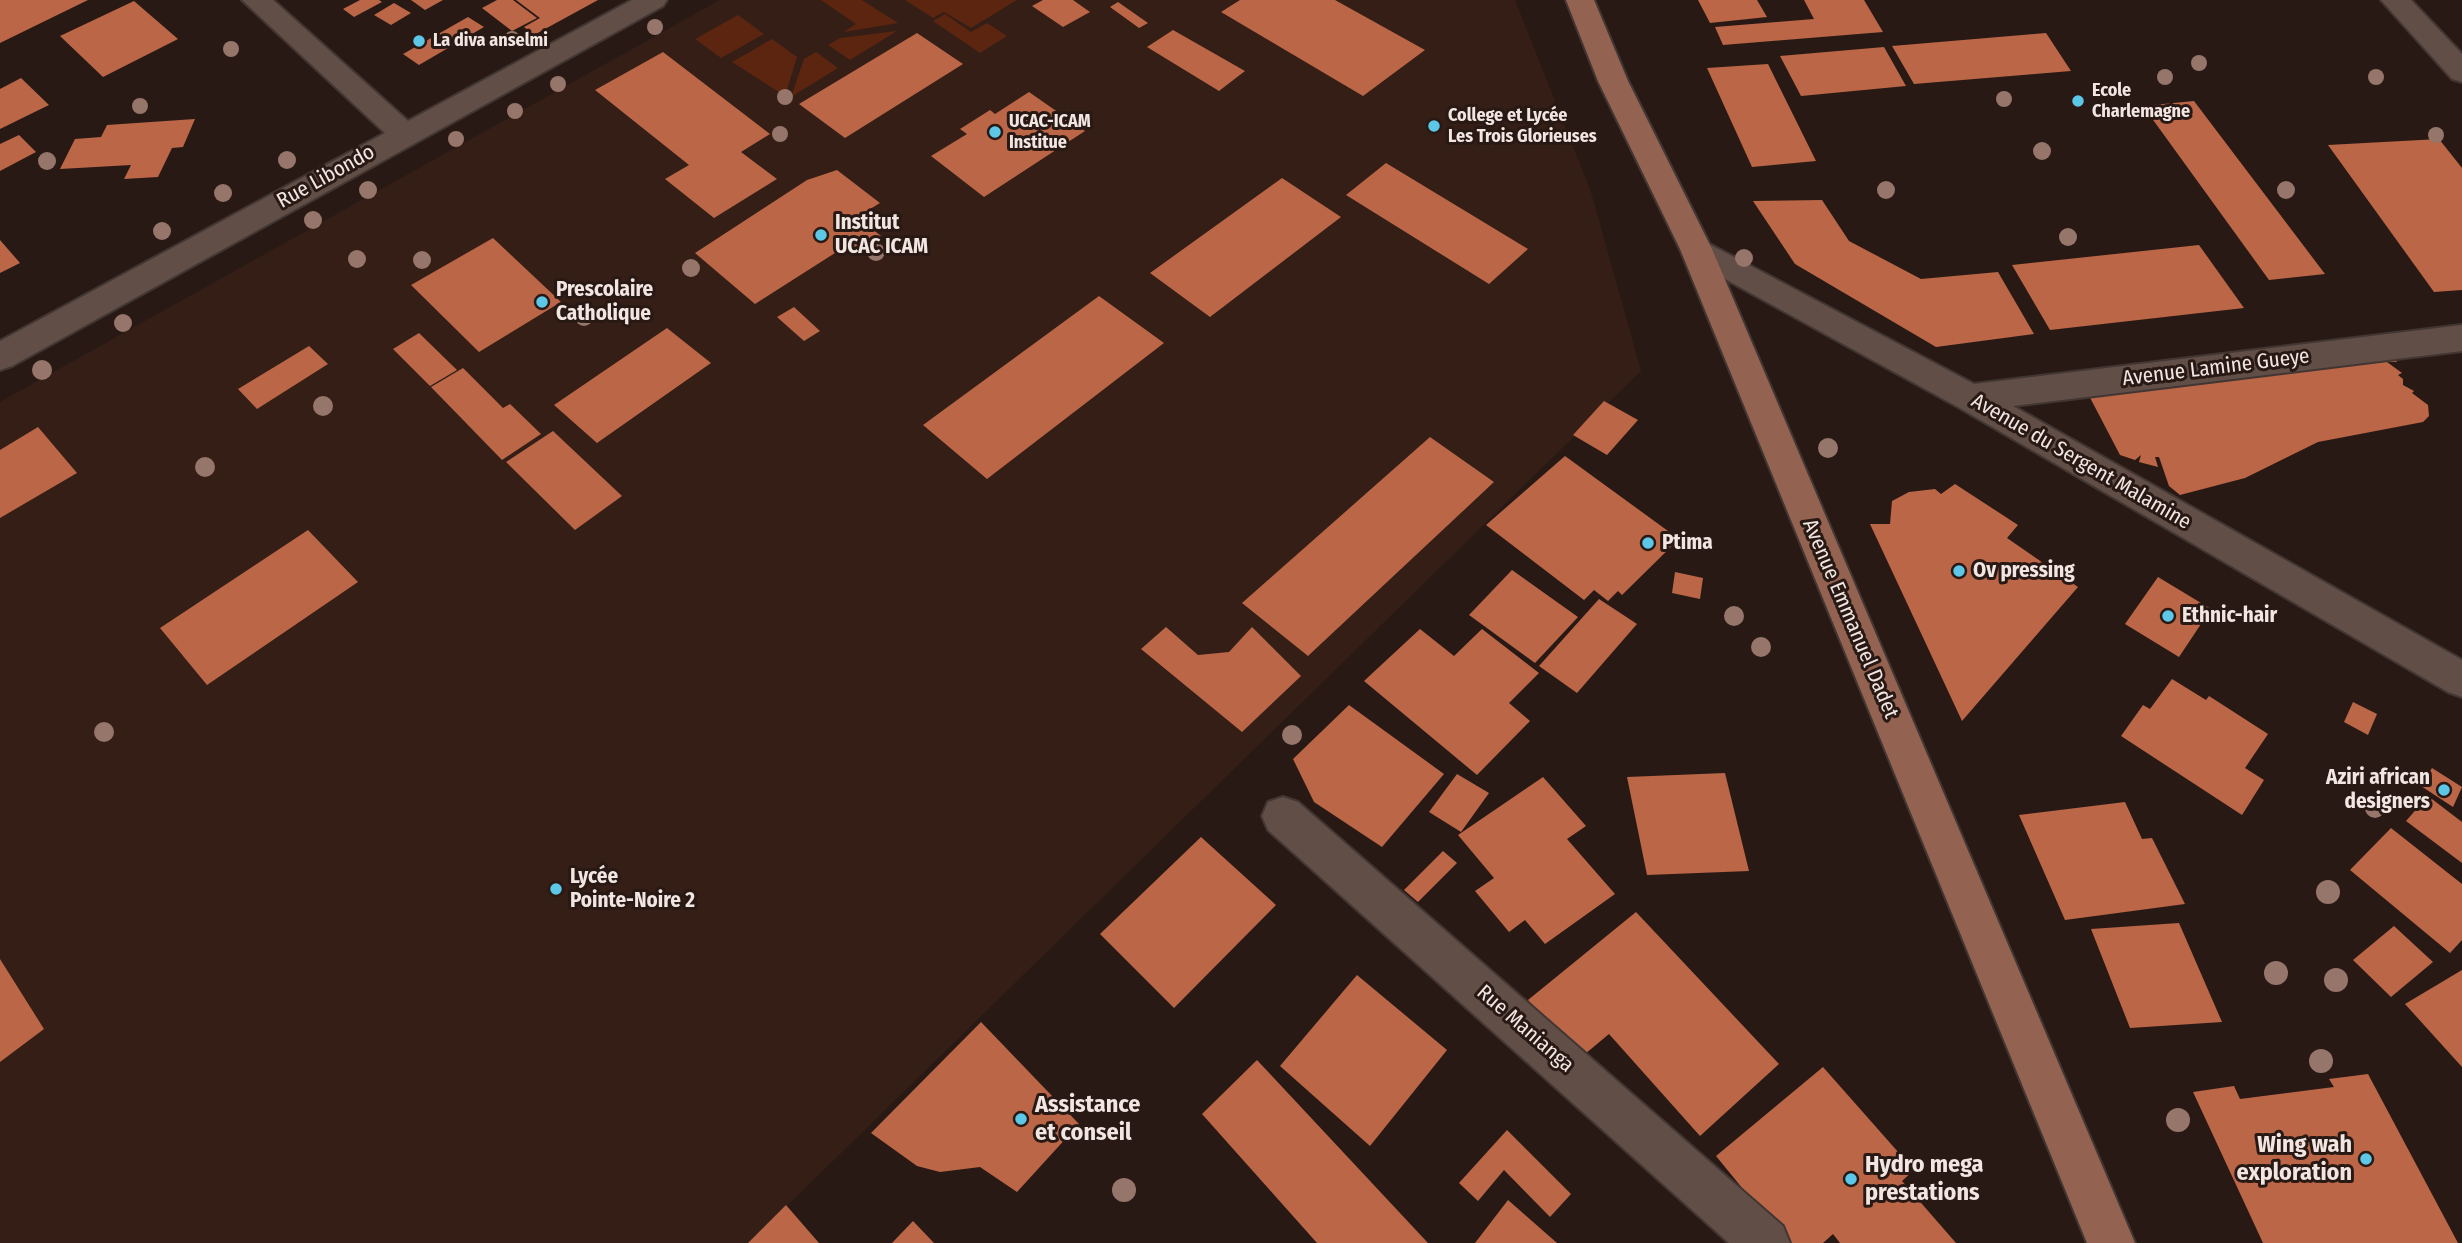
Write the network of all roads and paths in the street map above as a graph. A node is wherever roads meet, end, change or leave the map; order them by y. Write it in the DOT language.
graph roads {
  1 [pos="256,0"];
  2 [pos="653,0"];
  3 [pos="1580,0"];
  4 [pos="2395,0"];
  5 [pos="2462,72"];
  6 [pos="404,134"];
  7 [pos="1696,249"];
  8 [pos="2462,338"];
  9 [pos="0,357"];
  10 [pos="1970,398"];
  11 [pos="2462,681"];
  12 [pos="1283,816"];
  13 [pos="1766,1243"];
  14 [pos="2111,1243"];
  1 -- 6 [label="street"];
  2 -- 6 [label="street, Rue Libondo"];
  3 -- 7 [label="main road, Avenue Emmanuel Dadet"];
  4 -- 5 [label="street"];
  6 -- 9 [label="street, Rue Libondo"];
  7 -- 10 [label="street, Avenue du Sergent Malamine"];
  7 -- 14 [label="main road, Avenue Emmanuel Dadet"];
  8 -- 10 [label="street, Avenue Lamine Gueye"];
  10 -- 11 [label="street, Avenue du Sergent Malamine"];
  12 -- 13 [label="street, Rue Manianga"];
}
